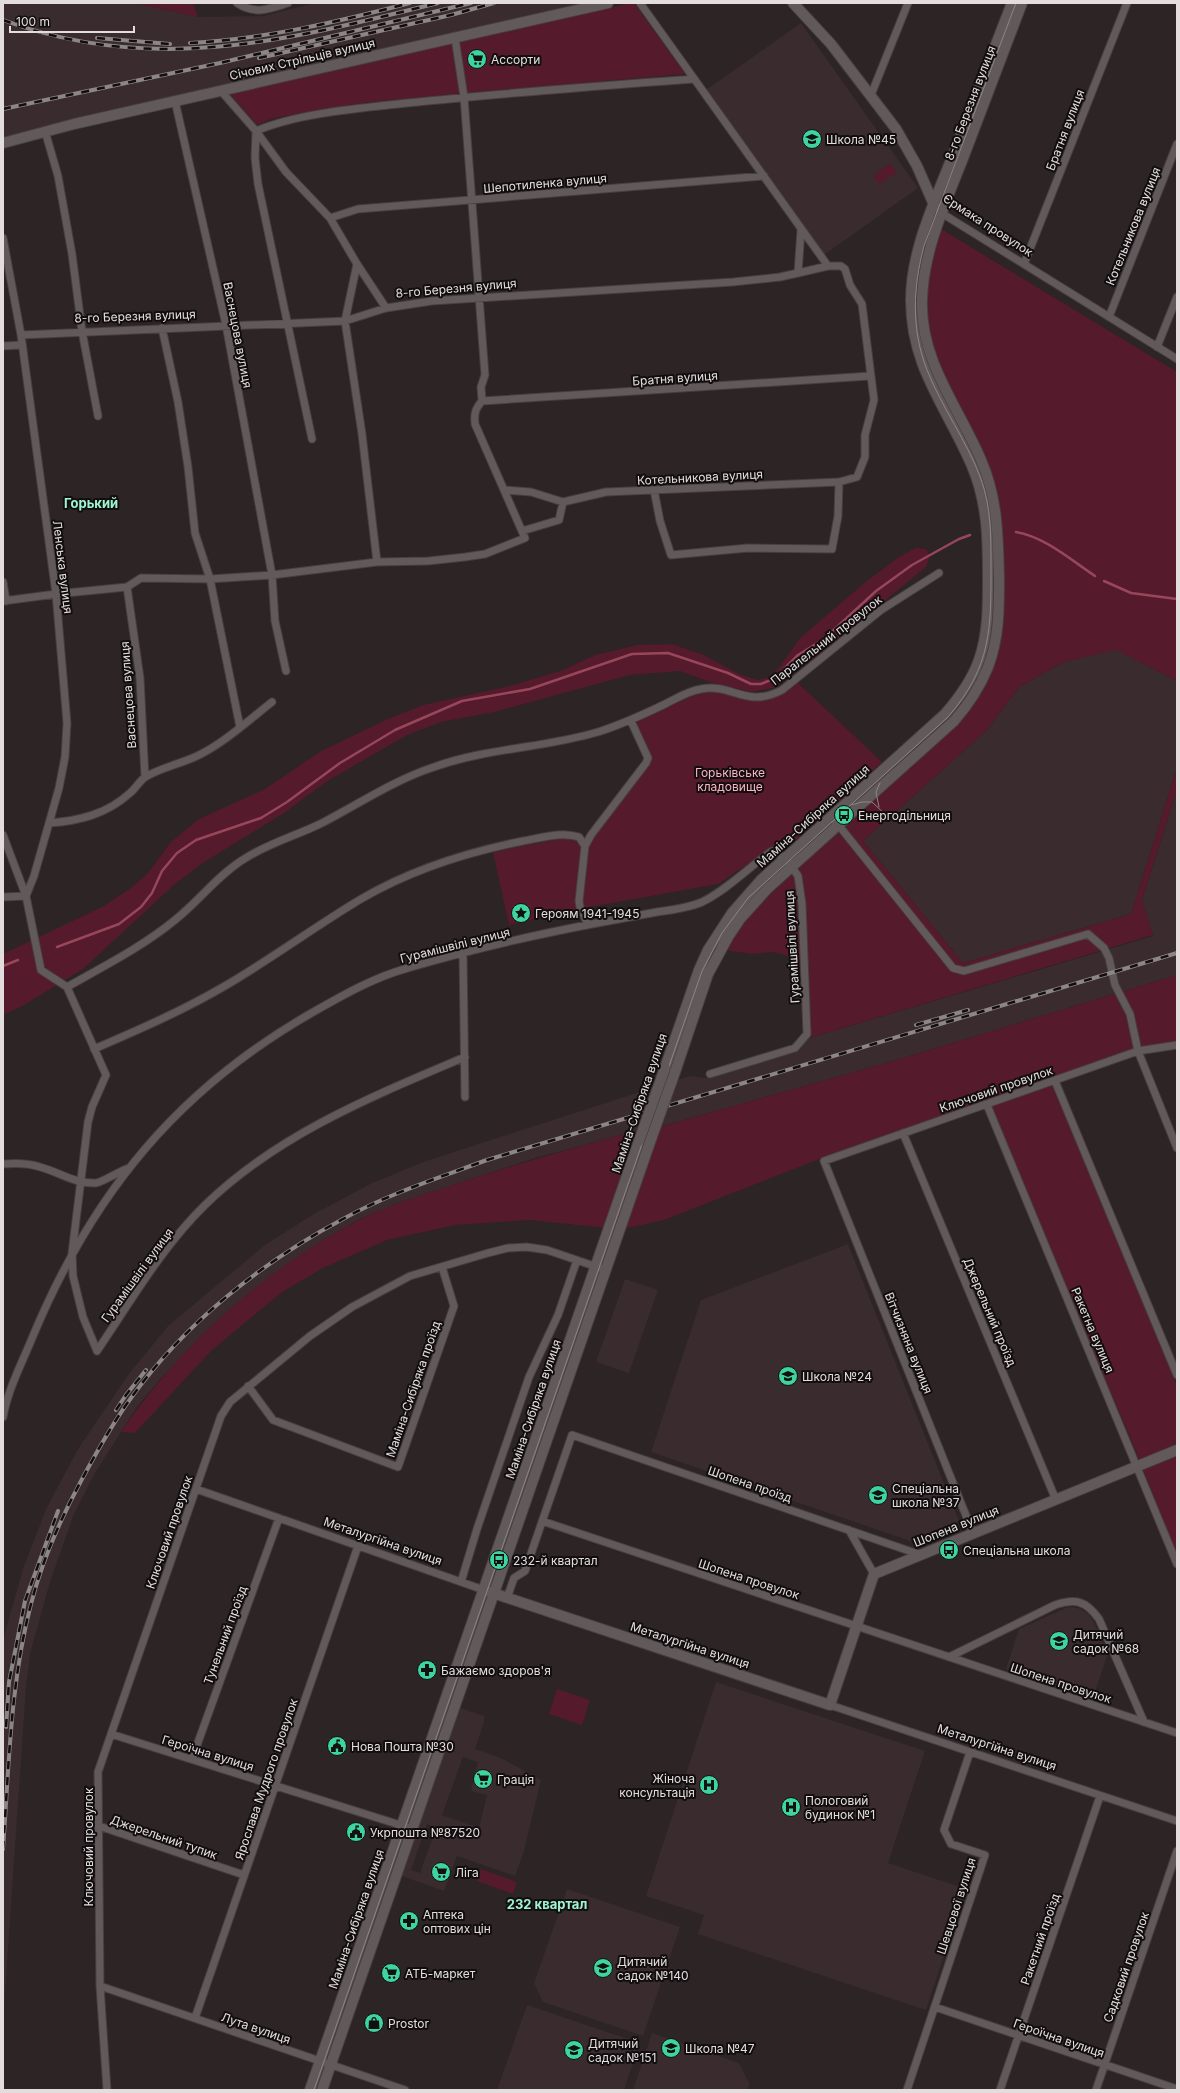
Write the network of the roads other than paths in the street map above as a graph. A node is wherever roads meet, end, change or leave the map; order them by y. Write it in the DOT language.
graph roads {
  1 [pos="237,3"];
  2 [pos="288,3"];
  3 [pos="608,3"];
  4 [pos="640,3"];
  5 [pos="793,3"];
  6 [pos="908,3"];
  7 [pos="1012,3"];
  8 [pos="1022,3"];
  9 [pos="1127,3"];
  10 [pos="455,38"];
  11 [pos="694,78"];
  12 [pos="221,91"];
  13 [pos="872,95"];
  14 [pos="464,98"];
  15 [pos="176,101"];
  16 [pos="256,131"];
  17 [pos="45,132"];
  18 [pos="3,143"];
  19 [pos="1177,144"];
  20 [pos="764,176"];
  21 [pos="472,200"];
  22 [pos="933,206"];
  23 [pos="943,214"];
  24 [pos="330,218"];
  25 [pos="802,230"];
  26 [pos="3,238"];
  27 [pos="357,264"];
  28 [pos="1024,264"];
  29 [pos="828,266"];
  30 [pos="798,273"];
  31 [pos="1177,297"];
  32 [pos="479,298"];
  33 [pos="386,308"];
  34 [pos="1109,317"];
  35 [pos="345,321"];
  36 [pos="289,323"];
  37 [pos="226,325"];
  38 [pos="162,328"];
  39 [pos="82,331"];
  40 [pos="21,335"];
  41 [pos="22,345"];
  42 [pos="3,346"];
  43 [pos="1157,347"];
  44 [pos="1177,359"];
  45 [pos="870,376"];
  46 [pos="482,401"];
  47 [pos="98,416"];
  48 [pos="312,440"];
  49 [pos="839,482"];
  50 [pos="505,490"];
  51 [pos="654,490"];
  52 [pos="563,502"];
  53 [pos="522,531"];
  54 [pos="377,562"];
  55 [pos="939,573"];
  56 [pos="272,575"];
  57 [pos="210,579"];
  58 [pos="3,582"];
  59 [pos="127,587"];
  60 [pos="56,594"];
  61 [pos="4,601"];
  62 [pos="286,671"];
  63 [pos="272,702"];
  64 [pos="631,721"];
  65 [pos="240,727"];
  66 [pos="145,777"];
  67 [pos="832,817"];
  68 [pos="49,823"];
  69 [pos="838,825"];
  70 [pos="3,835"];
  71 [pos="585,846"];
  72 [pos="786,858"];
  73 [pos="792,866"];
  74 [pos="26,896"];
  75 [pos="3,897"];
  76 [pos="588,925"];
  77 [pos="463,953"];
  78 [pos="67,987"];
  79 [pos="1177,1045"];
  80 [pos="94,1049"];
  81 [pos="1138,1051"];
  82 [pos="464,1057"];
  83 [pos="710,1074"];
  84 [pos="1055,1081"];
  85 [pos="465,1097"];
  86 [pos="987,1105"];
  87 [pos="903,1133"];
  88 [pos="1177,1148"];
  89 [pos="824,1161"];
  90 [pos="3,1164"];
  91 [pos="129,1168"];
  92 [pos="80,1182"];
  93 [pos="72,1253"];
  94 [pos="577,1260"];
  95 [pos="442,1267"];
  96 [pos="596,1267"];
  97 [pos="606,1270"];
  98 [pos="1177,1375"];
  99 [pos="248,1386"];
  100 [pos="3,1417"];
  101 [pos="1177,1450"];
  102 [pos="1138,1466"];
  103 [pos="196,1489"];
  104 [pos="1056,1500"];
  105 [pos="279,1518"];
  106 [pos="542,1521"];
  107 [pos="849,1530"];
  108 [pos="973,1533"];
  109 [pos="358,1546"];
  110 [pos="921,1555"];
  111 [pos="1177,1564"];
  112 [pos="874,1574"];
  113 [pos="461,1582"];
  114 [pos="484,1590"];
  115 [pos="495,1594"];
  116 [pos="507,1598"];
  117 [pos="856,1626"];
  118 [pos="949,1657"];
  119 [pos="830,1706"];
  120 [pos="1144,1722"];
  121 [pos="1177,1733"];
  122 [pos="111,1734"];
  123 [pos="970,1752"];
  124 [pos="192,1759"];
  125 [pos="275,1785"];
  126 [pos="1100,1796"];
  127 [pos="1177,1821"];
  128 [pos="99,1826"];
  129 [pos="402,1826"];
  130 [pos="413,1829"];
  131 [pos="1177,1850"];
  132 [pos="244,1876"];
  133 [pos="100,1986"];
  134 [pos="934,2007"];
  135 [pos="195,2018"];
  136 [pos="1018,2035"];
  137 [pos="320,2061"];
  138 [pos="331,2064"];
  139 [pos="1105,2064"];
  140 [pos="109,2089"];
  141 [pos="1177,2089"];
  142 [pos="310,2090"];
  143 [pos="322,2090"];
  144 [pos="406,2090"];
  145 [pos="907,2090"];
  146 [pos="1000,2090"];
  147 [pos="1096,2090"];
  1 -- 2 [label="street"];
  3 -- 10 [label="main road, Січових Стрільців вулиця"];
  4 -- 11 [label="street"];
  5 -- 13 [label="main road, Єрмака провулок"];
  6 -- 13 [label="street"];
  7 -- 22 [label="main road, 8-го Березня вулиця"];
  8 -- 23 [label="main road, 8-го Березня вулиця"];
  9 -- 28 [label="street, Братня вулиця"];
  10 -- 12 [label="main road, Січових Стрільців вулиця"];
  10 -- 14 [label="street"];
  11 -- 14 [label="street"];
  11 -- 20 [label="street"];
  12 -- 15 [label="main road, Січових Стрільців вулиця"];
  12 -- 16 [label="street"];
  13 -- 22 [label="main road, Єрмака провулок"];
  14 -- 16 [label="street"];
  14 -- 21 [label="street"];
  15 -- 17 [label="main road, Січових Стрільців вулиця"];
  15 -- 37 [label="street, Васнецова вулиця"];
  16 -- 24 [label="street"];
  16 -- 36 [label="street"];
  17 -- 18 [label="main road, Січових Стрільців вулиця"];
  17 -- 39 [label="street"];
  19 -- 34 [label="street, Котельникова вулиця"];
  20 -- 21 [label="street, Шепотиленка вулиця"];
  20 -- 25 [label="street"];
  21 -- 24 [label="street, Шепотиленка вулиця"];
  21 -- 32 [label="street"];
  22 -- 23 [label="main road, Єрмака провулок"];
  22 -- 67 [label="main road, Маміна-Сибіряка вулиця"];
  23 -- 28 [label="street, Єрмака провулок"];
  23 -- 69 [label="main road, Маміна-Сибіряка вулиця"];
  24 -- 27 [label="street"];
  25 -- 29 [label="street"];
  25 -- 30 [label="street"];
  26 -- 40 [label="street, Ленська вулиця"];
  27 -- 33 [label="street"];
  27 -- 35 [label="street"];
  28 -- 34 [label="street, Єрмака провулок"];
  29 -- 30 [label="street, 8-го Березня вулиця"];
  29 -- 45 [label="street"];
  30 -- 32 [label="street, 8-го Березня вулиця"];
  31 -- 43 [label="street"];
  32 -- 33 [label="street, 8-го Березня вулиця"];
  32 -- 46 [label="street"];
  33 -- 35 [label="street, 8-го Березня вулиця"];
  34 -- 43 [label="street, Єрмака провулок"];
  35 -- 36 [label="street, 8-го Березня вулиця"];
  35 -- 54 [label="street"];
  36 -- 37 [label="street, 8-го Березня вулиця"];
  36 -- 48 [label="street"];
  37 -- 38 [label="street, 8-го Березня вулиця"];
  37 -- 56 [label="street, Васнецова вулиця"];
  38 -- 39 [label="street, 8-го Березня вулиця"];
  38 -- 57 [label="street"];
  39 -- 40 [label="street, 8-го Березня вулиця"];
  39 -- 47 [label="street"];
  40 -- 41 [label="street, Ленська вулиця"];
  41 -- 42 [label="street"];
  41 -- 60 [label="street, Ленська вулиця"];
  43 -- 44 [label="street, Єрмака провулок"];
  45 -- 46 [label="street, Братня вулиця"];
  45 -- 49 [label="street, Котельникова вулиця"];
  46 -- 50 [label="street"];
  49 -- 51 [label="street, Котельникова вулиця"];
  49 -- 51 [label="street"];
  50 -- 52 [label="street"];
  50 -- 53 [label="street"];
  51 -- 52 [label="street, Котельникова вулиця"];
  52 -- 53 [label="street"];
  53 -- 54 [label="street"];
  54 -- 56 [label="street"];
  55 -- 64 [label="street, Паралельний провулок"];
  56 -- 57 [label="street"];
  56 -- 62 [label="street, Васнецова вулиця"];
  57 -- 59 [label="street"];
  57 -- 65 [label="street"];
  58 -- 61 [label="street"];
  59 -- 60 [label="street"];
  59 -- 66 [label="street, Васнецова вулиця"];
  60 -- 61 [label="street"];
  60 -- 68 [label="street, Ленська вулиця"];
  63 -- 65 [label="street"];
  64 -- 71 [label="street"];
  64 -- 78 [label="street"];
  65 -- 66 [label="street"];
  66 -- 68 [label="street"];
  67 -- 69 [label="street"];
  67 -- 72 [label="main road, Маміна-Сибіряка вулиця"];
  68 -- 74 [label="street, Ленська вулиця"];
  69 -- 73 [label="main road, Маміна-Сибіряка вулиця"];
  69 -- 81 [label="street"];
  70 -- 74 [label="street"];
  71 -- 76 [label="street"];
  71 -- 80 [label="street"];
  72 -- 73 [label="street, Гурамішвілі вулиця"];
  72 -- 76 [label="street, Гурамішвілі вулиця"];
  72 -- 96 [label="main road, Маміна-Сибіряка вулиця, bridge"];
  73 -- 83 [label="street, Гурамішвілі вулиця"];
  73 -- 97 [label="main road, Маміна-Сибіряка вулиця, bridge"];
  74 -- 75 [label="street"];
  74 -- 78 [label="street"];
  76 -- 77 [label="street, Гурамішвілі вулиця"];
  77 -- 82 [label="street"];
  77 -- 91 [label="street, Гурамішвілі вулиця"];
  78 -- 80 [label="street, Гурамішвілі вулиця"];
  79 -- 81 [label="street, Ключовий провулок"];
  80 -- 92 [label="street, Гурамішвілі вулиця"];
  81 -- 84 [label="street, Ключовий провулок"];
  81 -- 88 [label="street"];
  82 -- 85 [label="street"];
  82 -- 93 [label="street, Гурамішвілі вулиця"];
  84 -- 86 [label="street, Ключовий провулок"];
  84 -- 98 [label="street"];
  86 -- 87 [label="street, Ключовий провулок"];
  86 -- 102 [label="street, Ракетна вулиця"];
  87 -- 89 [label="street, Ключовий провулок"];
  87 -- 104 [label="street, Джерельний проїзд"];
  89 -- 108 [label="street, Вітчизняна вулиця"];
  90 -- 92 [label="street, Гурамішвілі вулиця"];
  91 -- 92 [label="street, Гурамішвілі вулиця"];
  91 -- 93 [label="street, Гурамішвілі вулиця"];
  92 -- 93 [label="street, Гурамішвілі вулиця"];
  93 -- 100 [label="street, Гурамішвілі вулиця"];
  94 -- 95 [label="street, Ключовий провулок"];
  94 -- 96 [label="street, Ключовий провулок"];
  94 -- 113 [label="street"];
  95 -- 99 [label="street, Ключовий провулок"];
  95 -- 99 [label="street, Маміна-Сибіряка проїзд"];
  96 -- 97 [label="street, Ключовий провулок"];
  96 -- 114 [label="main road, Маміна-Сибіряка вулиця"];
  97 -- 115 [label="main road, Маміна-Сибіряка вулиця"];
  99 -- 103 [label="street, Ключовий провулок"];
  101 -- 102 [label="main road, Шопена вулиця"];
  102 -- 104 [label="main road, Шопена вулиця"];
  102 -- 111 [label="street, Ракетна вулиця"];
  103 -- 105 [label="street, Металургійна вулиця"];
  103 -- 122 [label="street, Ключовий провулок"];
  104 -- 108 [label="main road, Шопена вулиця"];
  105 -- 109 [label="street, Металургійна вулиця"];
  105 -- 124 [label="street, Тунельний проїзд"];
  106 -- 107 [label="street, Шопена проїзд"];
  106 -- 116 [label="street"];
  106 -- 117 [label="street, Шопена провулок"];
  107 -- 110 [label="street, Шопена проїзд"];
  107 -- 112 [label="street"];
  108 -- 110 [label="main road, Шопена вулиця"];
  109 -- 113 [label="street, Металургійна вулиця"];
  109 -- 125 [label="street, Ярослава Мудрого провулок"];
  110 -- 112 [label="main road, Шопена вулиця"];
  112 -- 117 [label="main road"];
  113 -- 114 [label="street, Металургійна вулиця"];
  114 -- 115 [label="main road, Металургійна вулиця"];
  114 -- 129 [label="main road, Маміна-Сибіряка вулиця"];
  115 -- 116 [label="main road, Металургійна вулиця"];
  115 -- 130 [label="main road, Маміна-Сибіряка вулиця"];
  116 -- 119 [label="main road, Металургійна вулиця"];
  117 -- 118 [label="street, Шопена провулок"];
  117 -- 119 [label="main road"];
  118 -- 120 [label="street, Шопена провулок"];
  118 -- 120 [label="street, Шопена провулок"];
  119 -- 123 [label="street, Металургійна вулиця"];
  120 -- 121 [label="street, Шопена провулок"];
  122 -- 124 [label="street, Героїчна вулиця"];
  122 -- 128 [label="street, Ключовий провулок"];
  123 -- 126 [label="street, Металургійна вулиця"];
  123 -- 134 [label="street, Шевцової вулиця"];
  124 -- 125 [label="street, Героїчна вулиця"];
  125 -- 129 [label="street, Героїчна вулиця"];
  125 -- 132 [label="street, Ярослава Мудрого провулок"];
  126 -- 127 [label="street, Металургійна вулиця"];
  126 -- 136 [label="street, Ракетний проїзд"];
  128 -- 132 [label="street, Джерельний тупик"];
  128 -- 133 [label="street, Ключовий провулок"];
  129 -- 130 [label="street, Героїчна вулиця"];
  129 -- 137 [label="main road, Маміна-Сибіряка вулиця"];
  130 -- 138 [label="main road, Маміна-Сибіряка вулиця"];
  131 -- 139 [label="street, Садковий провулок"];
  132 -- 135 [label="street, Ярослава Мудрого провулок"];
  133 -- 135 [label="street, Лута вулиця"];
  133 -- 140 [label="street, Ключовий провулок"];
  134 -- 136 [label="street, Героїчна вулиця"];
  134 -- 145 [label="street, Шевцової вулиця"];
  135 -- 137 [label="street, Лута вулиця"];
  136 -- 139 [label="street, Героїчна вулиця"];
  136 -- 146 [label="street, Ракетний проїзд"];
  137 -- 138 [label="street, Лута вулиця"];
  137 -- 142 [label="main road, Маміна-Сибіряка вулиця"];
  138 -- 143 [label="main road, Маміна-Сибіряка вулиця"];
  138 -- 144 [label="street, Лута вулиця"];
  139 -- 141 [label="street, Героїчна вулиця"];
  139 -- 147 [label="street, Садковий провулок"];
}
